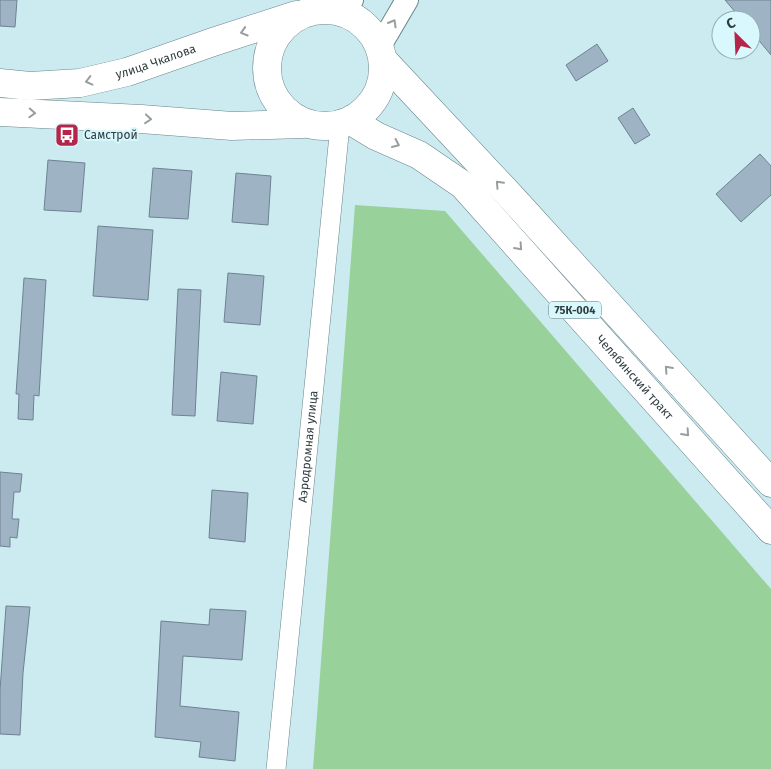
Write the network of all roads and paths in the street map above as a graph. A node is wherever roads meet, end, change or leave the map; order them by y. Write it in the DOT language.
graph roads {
  1 [pos="407,0"];
  2 [pos="331,5"];
  3 [pos="382,54"];
  4 [pos="0,83"];
  5 [pos="0,112"];
  6 [pos="303,124"];
  7 [pos="346,124"];
  8 [pos="771,483"];
  9 [pos="771,530"];
  10 [pos="276,769"];
  3 -- 1 [label="street, one-way"];
  2 -- 3 [label="main road"];
  2 -- 4 [label="main road, улица Чкалова, one-way"];
  2 -- 6 [label="main road"];
  3 -- 7 [label="main road"];
  8 -- 3 [label="main road, 75К-004, one-way"];
  5 -- 6 [label="main road, one-way"];
  6 -- 7 [label="main road"];
  7 -- 9 [label="main road, Челябинский тракт / 75К-004, one-way"];
  7 -- 10 [label="street, Аэродромная улица"];
}
